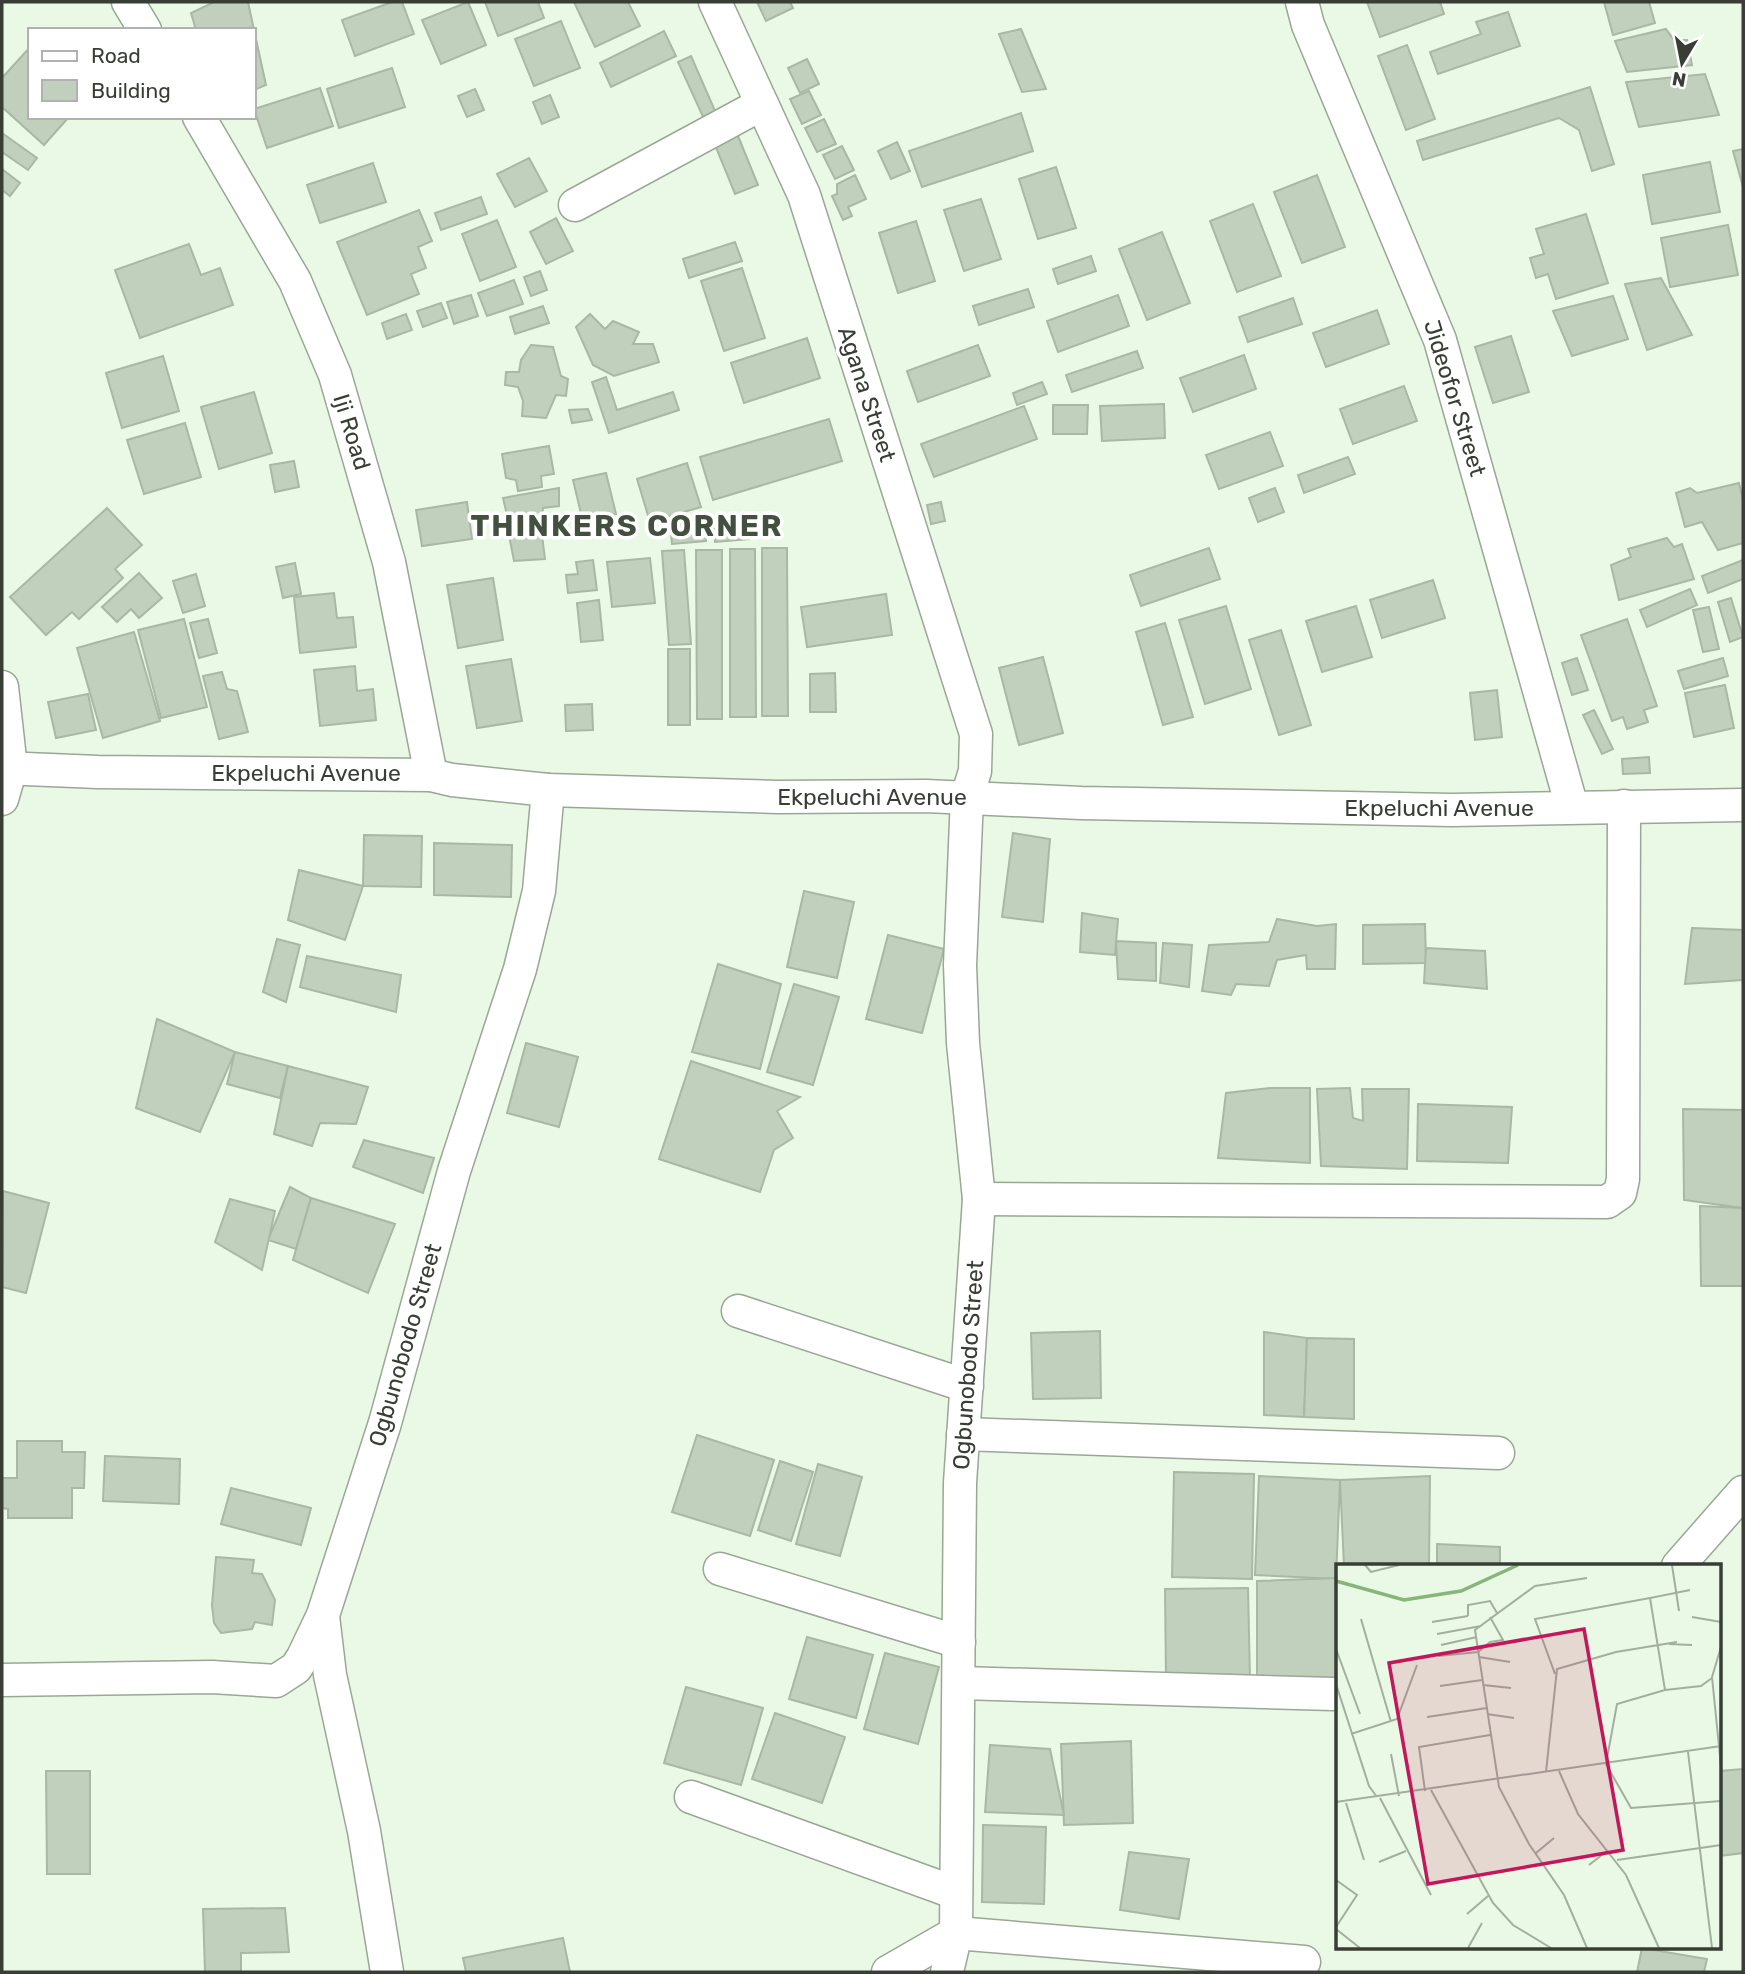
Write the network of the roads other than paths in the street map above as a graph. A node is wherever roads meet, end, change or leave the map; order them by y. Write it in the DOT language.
graph roads {
  1 [pos="715,2"];
  2 [pos="1302,2"];
  3 [pos="762,103"];
  4 [pos="200,119"];
  5 [pos="575,205"];
  6 [pos="2,687"];
  7 [pos="6,768"];
  8 [pos="431,775"];
  9 [pos="548,790"];
  10 [pos="967,797"];
  11 [pos="2,799"];
  12 [pos="1743,805"];
  13 [pos="1624,806"];
  14 [pos="1572,807"];
  15 [pos="979,1199"];
  16 [pos="738,1311"];
  17 [pos="967,1385"];
  18 [pos="963,1434"];
  19 [pos="1498,1453"];
  20 [pos="1743,1492"];
  21 [pos="1680,1564"];
  22 [pos="720,1569"];
  23 [pos="323,1615"];
  24 [pos="959,1642"];
  25 [pos="2,1681"];
  26 [pos="961,1683"];
  27 [pos="1332,1694"];
  28 [pos="691,1797"];
  29 [pos="956,1893"];
  30 [pos="956,1933"];
  31 [pos="1304,1962"];
  32 [pos="387,1972"];
  33 [pos="888,1972"];
  34 [pos="947,1972"];
  1 -- 3 [label="street, Agana Street"];
  2 -- 14 [label="street, Jideofor Street"];
  3 -- 5 [label="street"];
  3 -- 10 [label="street, Agana Street"];
  4 -- 8 [label="street, Iji Road"];
  6 -- 7 [label="street"];
  7 -- 8 [label="street, Ekpeluchi Avenue"];
  7 -- 11 [label="street"];
  8 -- 9 [label="street, Ekpeluchi Avenue"];
  9 -- 10 [label="street, Ekpeluchi Avenue"];
  9 -- 23 [label="street, Ogbunobodo Street"];
  10 -- 14 [label="street, Ekpeluchi Avenue"];
  10 -- 15 [label="street, Ogbunobodo Street"];
  12 -- 13 [label="street, Ekpeluchi Avenue"];
  13 -- 14 [label="street, Ekpeluchi Avenue"];
  13 -- 15 [label="street"];
  15 -- 17 [label="street, Ogbunobodo Street"];
  16 -- 17 [label="street"];
  17 -- 18 [label="street, Ogbunobodo Street"];
  18 -- 19 [label="street"];
  18 -- 24 [label="street, Ogbunobodo Street"];
  20 -- 21 [label="street"];
  22 -- 24 [label="street"];
  23 -- 25 [label="street, Ogbunobodo Street"];
  23 -- 32 [label="street"];
  24 -- 26 [label="street, Ogbunobodo Street"];
  26 -- 27 [label="street"];
  26 -- 29 [label="street, Ogbunobodo Street"];
  28 -- 29 [label="street"];
  29 -- 30 [label="street, Ogbunobodo Street"];
  30 -- 31 [label="street"];
  30 -- 33 [label="street"];
  30 -- 34 [label="street, Ogbunobodo Street"];
}
